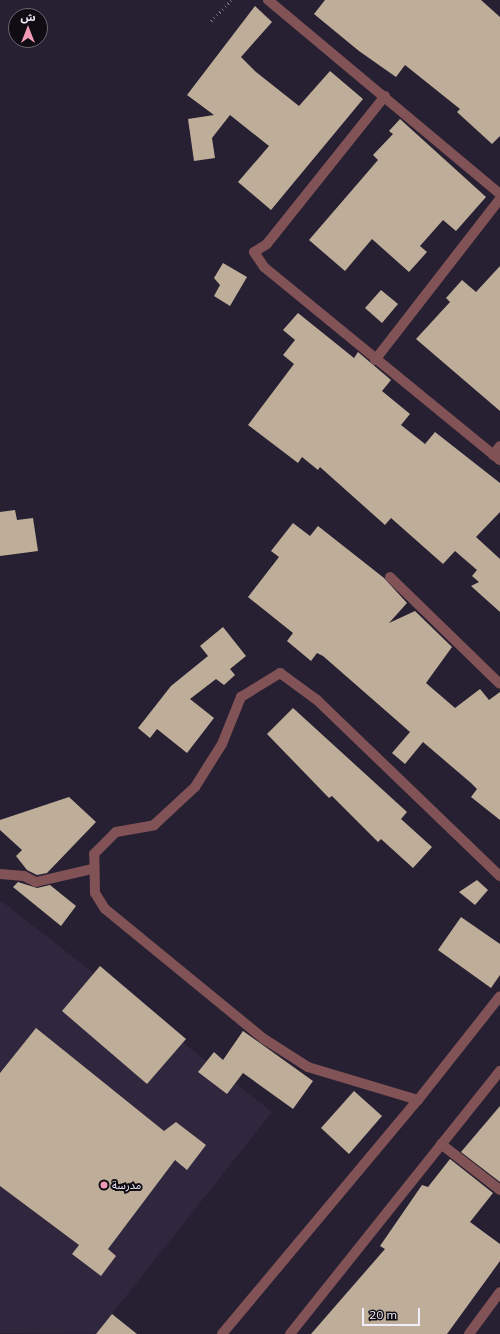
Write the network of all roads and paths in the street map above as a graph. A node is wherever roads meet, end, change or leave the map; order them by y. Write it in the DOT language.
graph roads {
  1 [pos="231,0"];
  2 [pos="268,0"];
  3 [pos="211,21"];
  4 [pos="385,96"];
  5 [pos="500,194"];
  6 [pos="500,199"];
  7 [pos="375,360"];
  8 [pos="500,446"];
  9 [pos="496,458"];
  10 [pos="390,577"];
  11 [pos="500,684"];
  12 [pos="92,869"];
  13 [pos="0,874"];
  14 [pos="500,876"];
  15 [pos="500,996"];
  16 [pos="500,1070"];
  17 [pos="418,1100"];
  18 [pos="441,1144"];
  19 [pos="500,1190"];
  20 [pos="500,1292"];
  21 [pos="222,1334"];
  22 [pos="290,1334"];
  23 [pos="469,1334"];
  1 -- 3 [label="path"];
  2 -- 4 [label="street"];
  4 -- 5 [label="street"];
  4 -- 7 [label="street"];
  6 -- 7 [label="street"];
  7 -- 9 [label="street"];
  8 -- 9 [label="street"];
  10 -- 11 [label="street"];
  12 -- 13 [label="street"];
  12 -- 14 [label="street"];
  12 -- 17 [label="street"];
  15 -- 17 [label="street"];
  16 -- 18 [label="street"];
  17 -- 21 [label="street"];
  18 -- 19 [label="street"];
  18 -- 22 [label="street"];
  20 -- 23 [label="street"];
}
